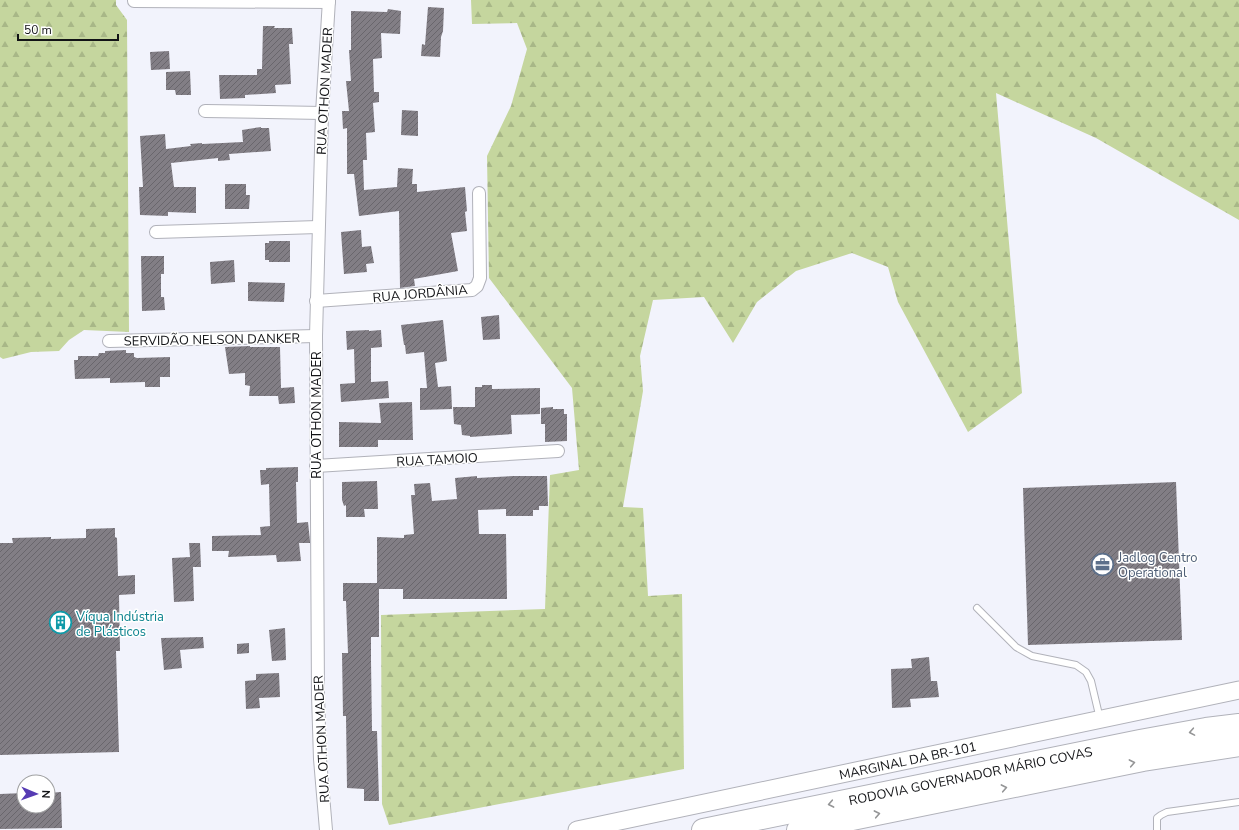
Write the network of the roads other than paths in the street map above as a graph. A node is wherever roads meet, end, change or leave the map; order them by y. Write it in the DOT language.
graph roads {
  1 [pos="134,0"];
  2 [pos="329,1"];
  3 [pos="205,111"];
  4 [pos="322,113"];
  5 [pos="479,193"];
  6 [pos="318,227"];
  7 [pos="156,232"];
  8 [pos="316,301"];
  9 [pos="316,336"];
  10 [pos="109,341"];
  11 [pos="558,451"];
  12 [pos="316,466"];
  13 [pos="977,608"];
  14 [pos="1239,690"];
  15 [pos="1100,719"];
  16 [pos="1239,725"];
  17 [pos="1239,745"];
  18 [pos="1239,802"];
  19 [pos="326,830"];
  20 [pos="577,830"];
  21 [pos="703,830"];
  22 [pos="798,830"];
  23 [pos="1157,830"];
  1 -- 2 [label="street"];
  2 -- 4 [label="street, RUA OTHON MADER"];
  3 -- 4 [label="street"];
  4 -- 6 [label="street, RUA OTHON MADER"];
  5 -- 8 [label="street, RUA JORDÂNIA"];
  6 -- 7 [label="street"];
  6 -- 8 [label="street, RUA OTHON MADER"];
  8 -- 9 [label="street, RUA OTHON MADER"];
  9 -- 10 [label="street, SERVIDÃO NELSON DANKER"];
  9 -- 12 [label="street, RUA OTHON MADER"];
  11 -- 12 [label="street, RUA TAMOIO"];
  12 -- 19 [label="street, RUA OTHON MADER"];
  13 -- 15 [label="lane"];
  14 -- 15 [label="main road, MARGINAL DA BR-101"];
  15 -- 20 [label="main road, MARGINAL DA BR-101"];
  16 -- 21 [label="highway, RODOVIA GOVERNADOR MÁRIO COVAS, one-way"];
  22 -- 17 [label="highway, RODOVIA GOVERNADOR MÁRIO COVAS, one-way"];
  18 -- 23 [label="lane"];
}
